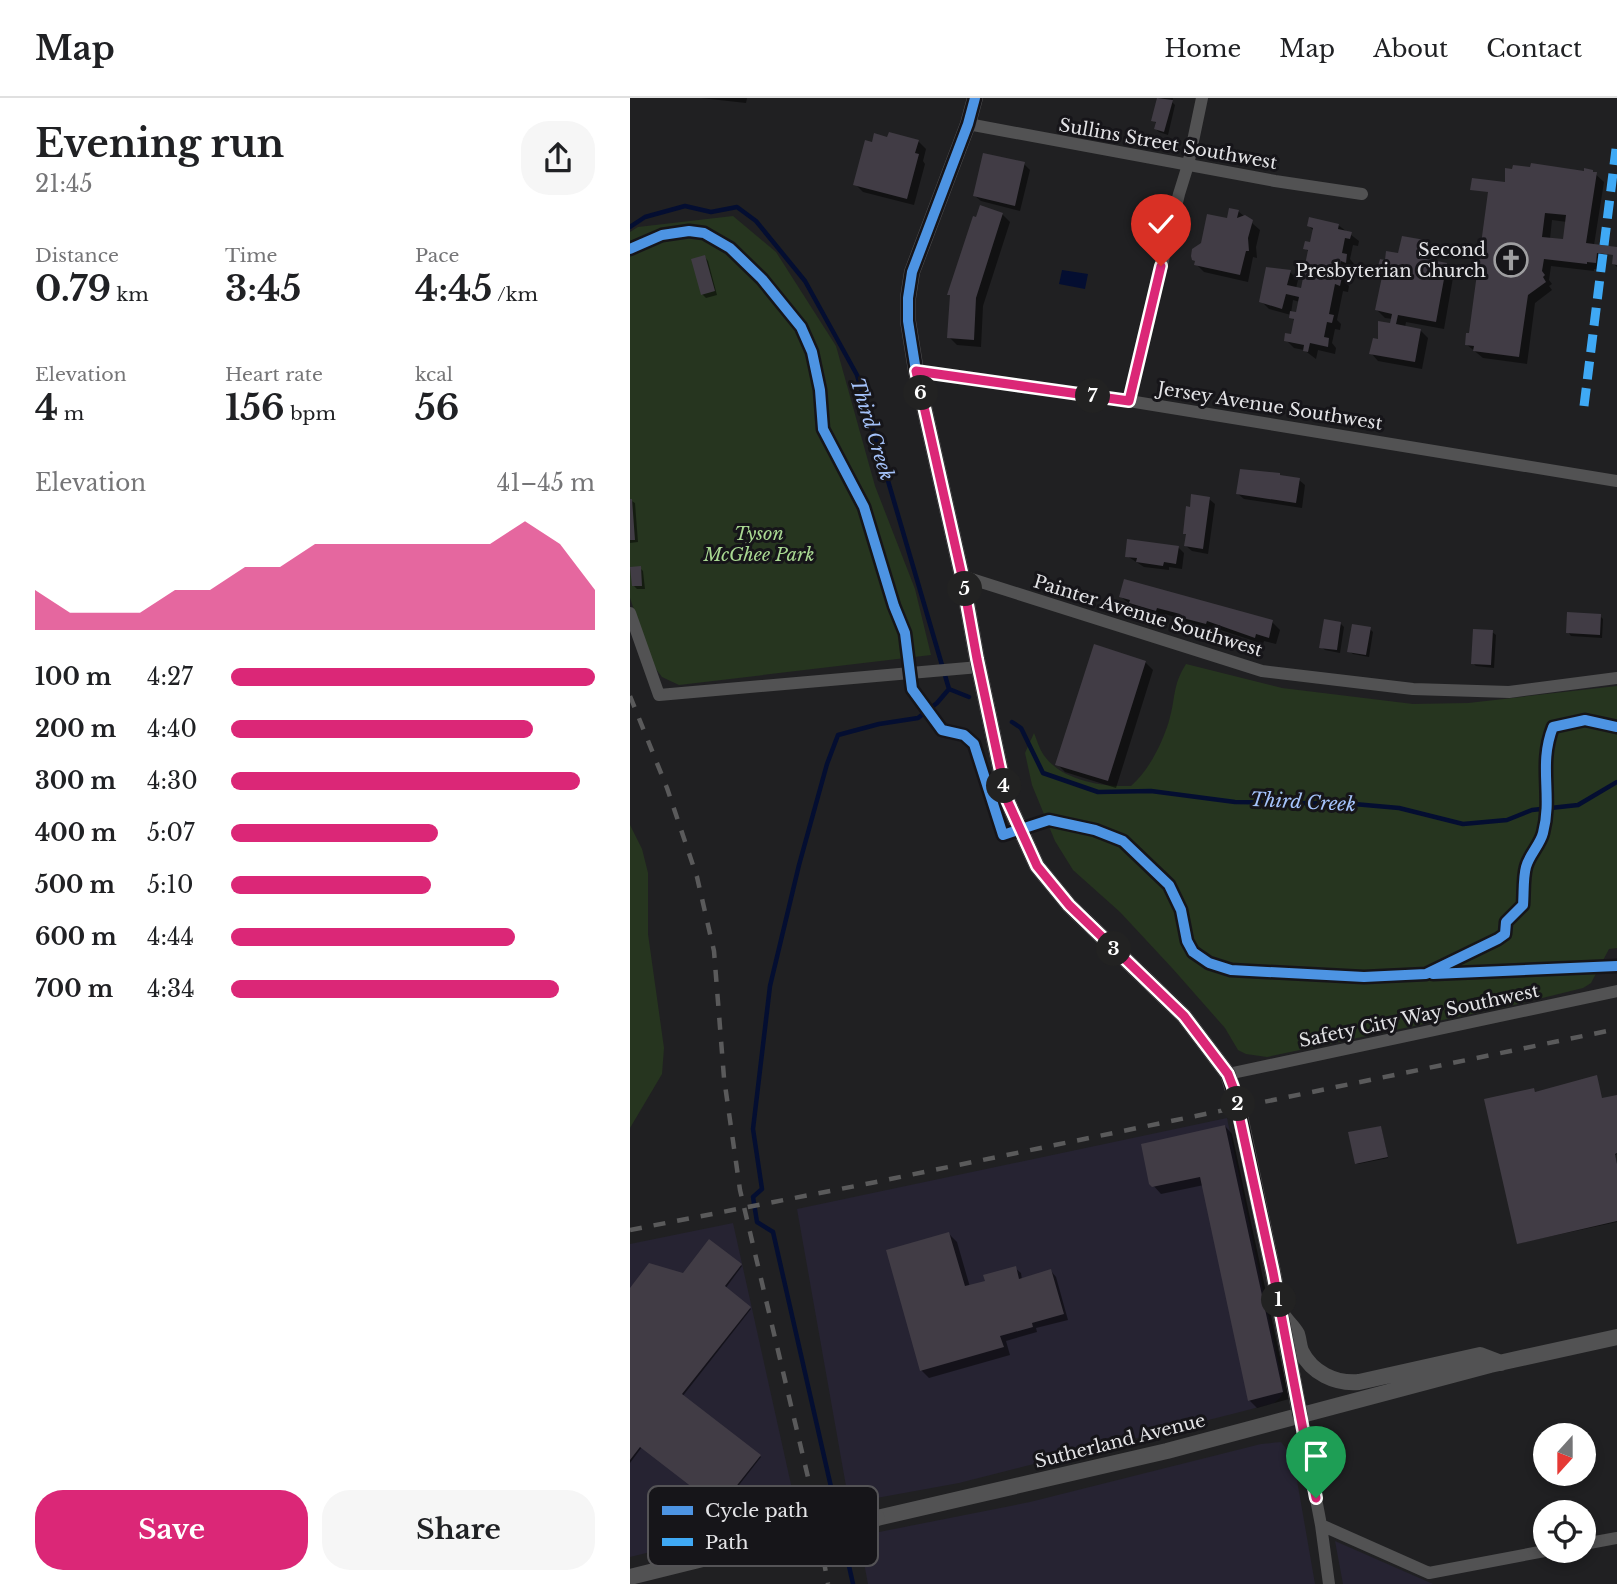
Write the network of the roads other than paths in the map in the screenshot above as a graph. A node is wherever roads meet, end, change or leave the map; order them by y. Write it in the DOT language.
graph roads {
  1 [pos="975,98"];
  2 [pos="1202,98"];
  3 [pos="968,124"];
  4 [pos="1188,165"];
  5 [pos="1362,194"];
  6 [pos="916,371"];
  7 [pos="1129,401"];
  8 [pos="1617,481"];
  9 [pos="962,576"];
  10 [pos="630,613"];
  11 [pos="979,667"];
  12 [pos="1617,678"];
  13 [pos="1617,991"];
  14 [pos="1228,1074"];
  15 [pos="1282,1315"];
  16 [pos="1617,1337"];
  17 [pos="1501,1363"];
  18 [pos="1300,1415"];
  19 [pos="878,1518"];
  20 [pos="1321,1525"];
  21 [pos="1617,1538"];
  22 [pos="1596,1542"];
  23 [pos="1533,1553"];
  24 [pos="674,1566"];
  25 [pos="630,1577"];
  26 [pos="1329,1584"];
  1 -- 3 [label="street"];
  2 -- 4 [label="street"];
  3 -- 4 [label="street, Sullins Street Southwest"];
  3 -- 6 [label="street"];
  4 -- 5 [label="street, Sullins Street Southwest"];
  4 -- 7 [label="street"];
  6 -- 7 [label="street, Jersey Avenue Southwest"];
  6 -- 9 [label="street"];
  7 -- 8 [label="street, Jersey Avenue Southwest"];
  9 -- 11 [label="street"];
  9 -- 12 [label="street, Painter Avenue Southwest"];
  10 -- 11 [label="street"];
  11 -- 14 [label="street"];
  13 -- 14 [label="street, Safety City Way Southwest"];
  14 -- 15 [label="street"];
  15 -- 17 [label="street"];
  15 -- 18 [label="street"];
  16 -- 17 [label="street, Sutherland Avenue"];
  17 -- 18 [label="street, Sutherland Avenue"];
  18 -- 19 [label="street, Sutherland Avenue, bridge"];
  18 -- 20 [label="street"];
  20 -- 23 [label="street"];
  20 -- 26 [label="street"];
  21 -- 22 [label="street"];
  24 -- 25 [label="street, Sutherland Avenue, bridge"];
}
